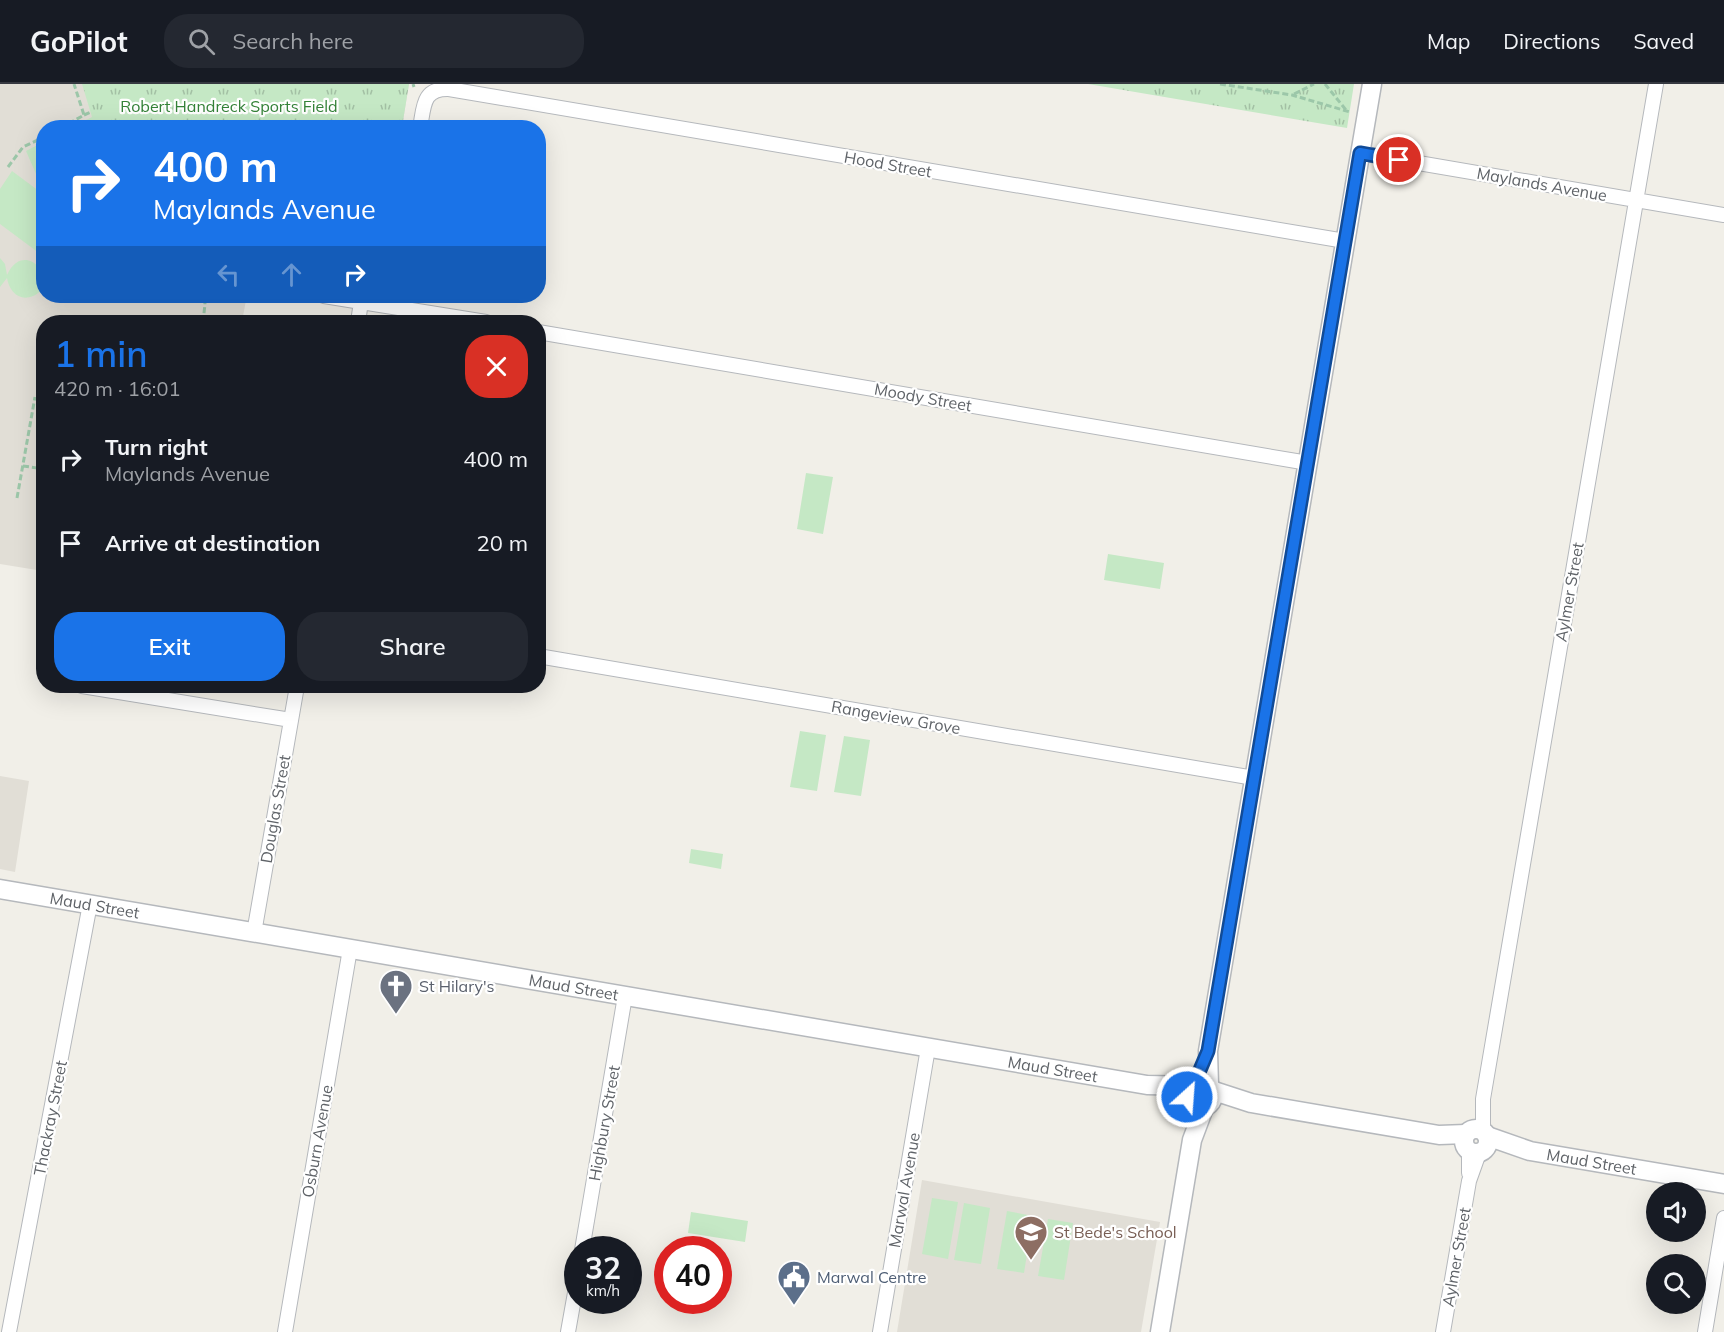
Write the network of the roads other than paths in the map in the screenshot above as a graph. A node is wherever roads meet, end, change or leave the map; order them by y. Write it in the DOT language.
graph roads {
  1 [pos="1372,84"];
  2 [pos="1656,84"];
  3 [pos="421,120"];
  4 [pos="1360,153"];
  5 [pos="1636,200"];
  6 [pos="1724,215"];
  7 [pos="1345,241"];
  8 [pos="399,303"];
  9 [pos="454,315"];
  10 [pos="546,333"];
  11 [pos="1308,462"];
  12 [pos="546,657"];
  13 [pos="125,693"];
  14 [pos="296,693"];
  15 [pos="291,720"];
  16 [pos="1254,778"];
  17 [pos="0,889"];
  18 [pos="90,904"];
  19 [pos="254,933"];
  20 [pos="350,949"];
  21 [pos="625,996"];
  22 [pos="928,1048"];
  23 [pos="1200,1095"];
  24 [pos="1475,1141"];
  25 [pos="1724,1184"];
  26 [pos="1724,1218"];
  27 [pos="584,1236"];
  28 [pos="571,1314"];
  29 [pos="9,1332"];
  30 [pos="285,1332"];
  31 [pos="568,1332"];
  32 [pos="879,1332"];
  33 [pos="1160,1332"];
  34 [pos="1443,1332"];
  35 [pos="1705,1332"];
  1 -- 4 [label="street"];
  2 -- 5 [label="street, Aylmer Street"];
  3 -- 7 [label="street, Hood Street"];
  4 -- 5 [label="street, Maylands Avenue"];
  4 -- 7 [label="street"];
  5 -- 6 [label="street, Maylands Avenue"];
  5 -- 24 [label="street, Aylmer Street"];
  7 -- 11 [label="street"];
  8 -- 9 [label="street"];
  10 -- 11 [label="street, Moody Street"];
  11 -- 16 [label="street"];
  12 -- 16 [label="street, Rangeview Grove"];
  13 -- 15 [label="street"];
  14 -- 15 [label="street, Douglas Street"];
  15 -- 19 [label="street, Douglas Street"];
  16 -- 23 [label="street"];
  17 -- 18 [label="street, Maud Street"];
  18 -- 19 [label="street, Maud Street"];
  18 -- 29 [label="street, Thackray Street"];
  19 -- 20 [label="street, Maud Street"];
  20 -- 21 [label="street, Maud Street"];
  20 -- 30 [label="street, Osburn Avenue"];
  21 -- 22 [label="street, Maud Street"];
  21 -- 27 [label="street, Highbury Street"];
  22 -- 23 [label="street, Maud Street"];
  22 -- 32 [label="street, Marwal Avenue"];
  23 -- 24 [label="street, Maud Street"];
  23 -- 33 [label="street"];
  24 -- 25 [label="street, Maud Street"];
  24 -- 34 [label="street, Aylmer Street"];
  26 -- 35 [label="street"];
  28 -- 31 [label="street"];
}
